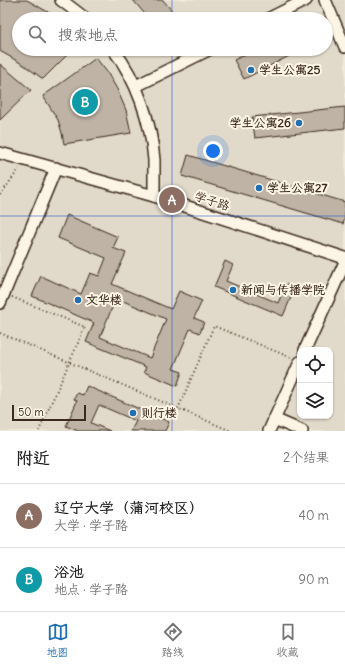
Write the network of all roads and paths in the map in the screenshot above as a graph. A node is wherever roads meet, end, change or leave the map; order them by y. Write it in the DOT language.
graph roads {
  1 [pos="61,0"];
  2 [pos="306,0"];
  3 [pos="325,0"];
  4 [pos="77,12"];
  5 [pos="282,12"];
  6 [pos="330,12"];
  7 [pos="333,19"];
  8 [pos="345,47"];
  9 [pos="119,56"];
  10 [pos="196,56"];
  11 [pos="136,86"];
  12 [pos="0,153"];
  13 [pos="24,160"];
  14 [pos="56,168"];
  15 [pos="0,195"];
  16 [pos="154,196"];
  17 [pos="345,258"];
  18 [pos="345,262"];
  19 [pos="2,298"];
  20 [pos="0,333"];
  21 [pos="306,347"];
  22 [pos="296,360"];
  23 [pos="69,362"];
  24 [pos="178,409"];
  25 [pos="274,419"];
  26 [pos="39,431"];
  27 [pos="231,431"];
  28 [pos="269,431"];
  29 [pos="302,431"];
  1 -- 4 [label="street"];
  2 -- 5 [label="street"];
  3 -- 6 [label="street"];
  7 -- 8 [label="street"];
  9 -- 11 [label="street"];
  10 -- 11 [label="street"];
  11 -- 16 [label="street"];
  12 -- 13 [label="street, 学子路"];
  13 -- 14 [label="street, 学子路"];
  13 -- 15 [label="path"];
  14 -- 16 [label="street, 学子路"];
  14 -- 19 [label="street"];
  16 -- 17 [label="street, 学子路"];
  18 -- 21 [label="street"];
  19 -- 23 [label="path"];
  20 -- 23 [label="path"];
  22 -- 24 [label="path"];
  22 -- 25 [label="street"];
  23 -- 24 [label="path"];
  23 -- 26 [label="path"];
  24 -- 27 [label="path"];
  25 -- 28 [label="street"];
  25 -- 29 [label="street"];
}
